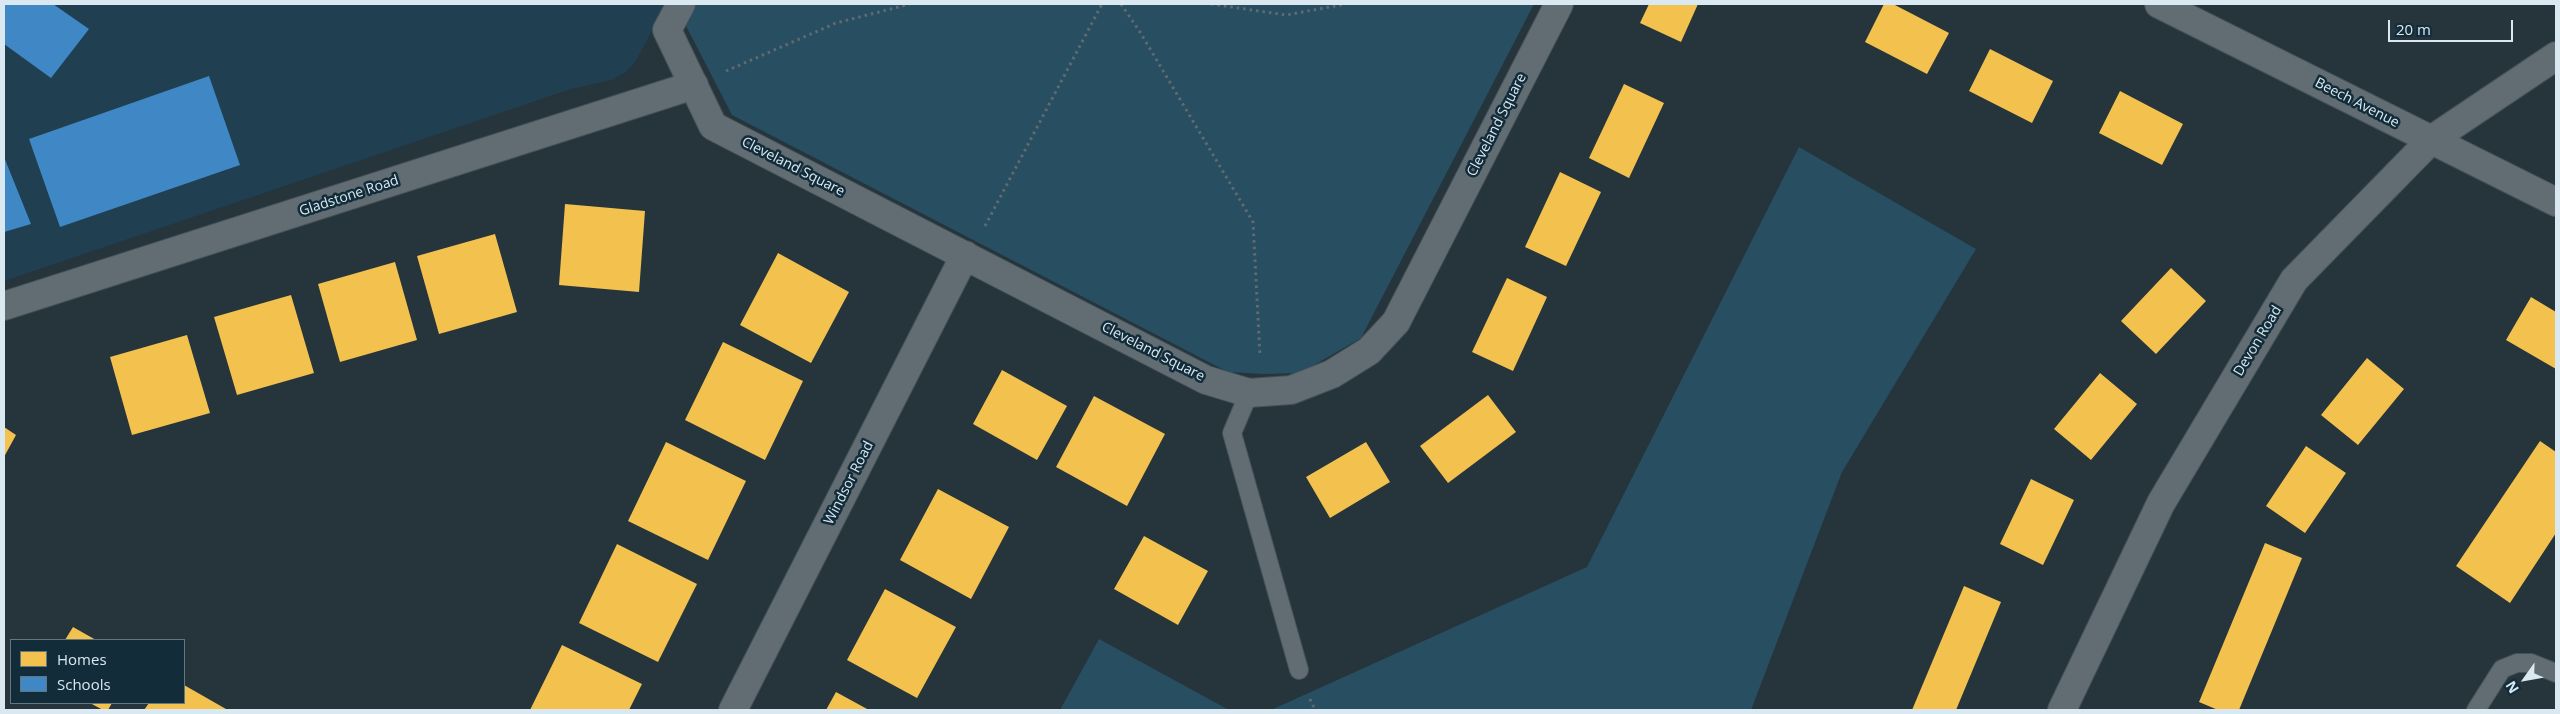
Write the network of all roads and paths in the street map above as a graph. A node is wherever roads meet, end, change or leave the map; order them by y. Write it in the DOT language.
graph roads {
  1 [pos="681,4"];
  2 [pos="910,4"];
  3 [pos="1102,4"];
  4 [pos="1121,4"];
  5 [pos="1211,4"];
  6 [pos="1346,4"];
  7 [pos="1560,4"];
  8 [pos="2158,4"];
  9 [pos="2556,56"];
  10 [pos="694,85"];
  11 [pos="2430,140"];
  12 [pos="2556,202"];
  13 [pos="965,255"];
  14 [pos="4,306"];
  15 [pos="1249,392"];
  16 [pos="1299,670"];
  17 [pos="2556,673"];
  18 [pos="732,710"];
  19 [pos="2062,710"];
  20 [pos="2476,710"];
  1 -- 10 [label="street, Cleveland Square"];
  2 -- 10 [label="path"];
  3 -- 13 [label="path"];
  4 -- 15 [label="path"];
  5 -- 6 [label="path"];
  7 -- 15 [label="street, Cleveland Square"];
  8 -- 11 [label="street, Beech Avenue"];
  9 -- 11 [label="street, Devon Road"];
  10 -- 13 [label="street, Cleveland Square"];
  10 -- 14 [label="street, Gladstone Road"];
  11 -- 12 [label="street, Beech Avenue"];
  11 -- 19 [label="street, Devon Road"];
  13 -- 15 [label="street, Cleveland Square"];
  13 -- 18 [label="street, Windsor Road"];
  15 -- 16 [label="lane"];
  17 -- 20 [label="lane"];
}
